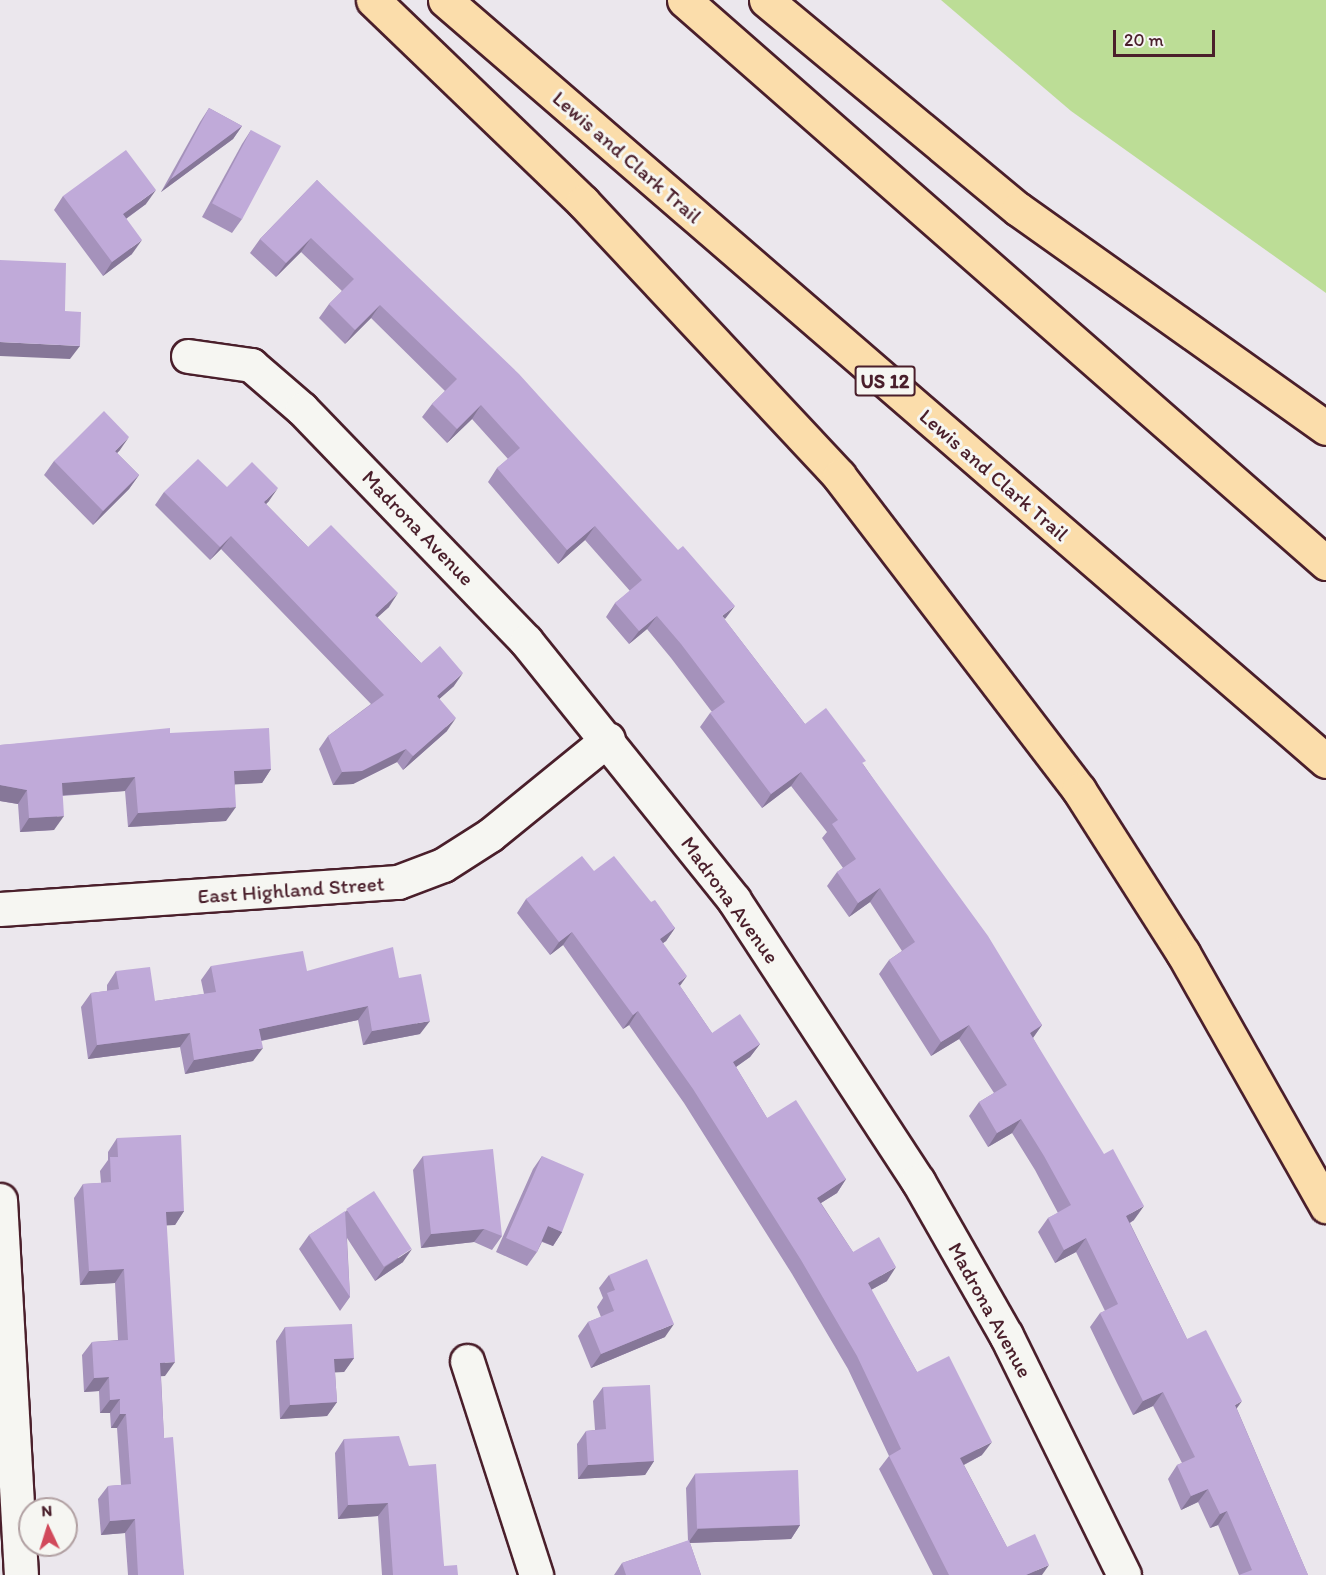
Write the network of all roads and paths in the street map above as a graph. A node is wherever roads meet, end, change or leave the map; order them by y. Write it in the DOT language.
graph roads {
  1 [pos="373,0"];
  2 [pos="445,0"];
  3 [pos="684,0"];
  4 [pos="766,0"];
  5 [pos="188,356"];
  6 [pos="1326,428"];
  7 [pos="1326,563"];
  8 [pos="608,739"];
  9 [pos="1326,761"];
  10 [pos="0,909"];
  11 [pos="0,1200"];
  12 [pos="1326,1206"];
  13 [pos="467,1361"];
  14 [pos="21,1575"];
  15 [pos="536,1575"];
  16 [pos="1124,1575"];
  1 -- 12 [label="highway"];
  2 -- 9 [label="highway, Lewis and Clark Trail / US 12"];
  3 -- 7 [label="highway"];
  4 -- 6 [label="highway"];
  5 -- 8 [label="street, Madrona Avenue"];
  8 -- 10 [label="street, East Highland Street"];
  8 -- 16 [label="street, Madrona Avenue"];
  11 -- 14 [label="street"];
  13 -- 15 [label="street"];
}
